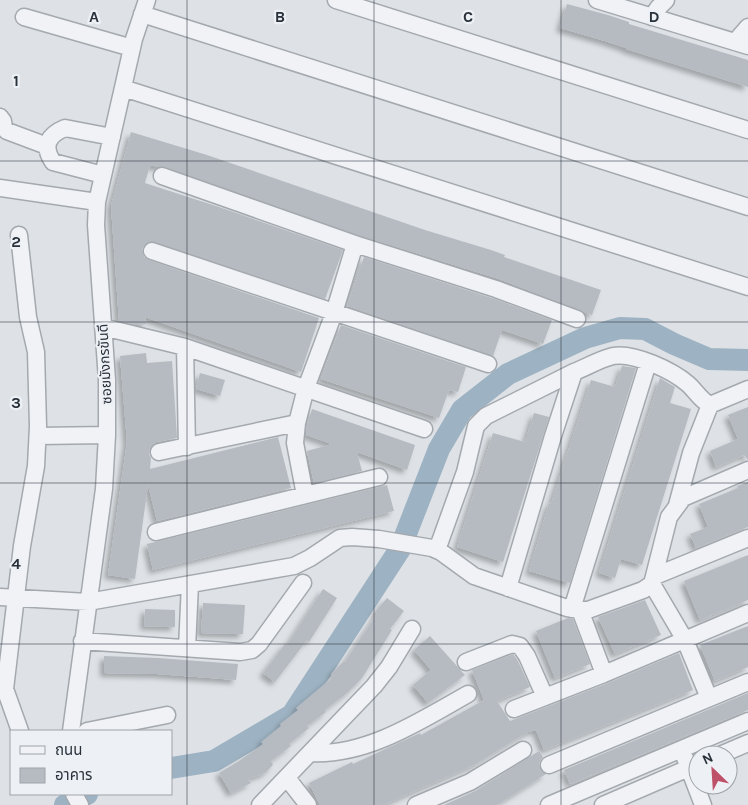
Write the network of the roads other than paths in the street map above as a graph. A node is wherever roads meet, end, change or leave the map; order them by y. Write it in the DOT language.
graph roads {
  1 [pos="336,0"];
  2 [pos="597,0"];
  3 [pos="666,0"];
  4 [pos="145,7"];
  5 [pos="24,17"];
  6 [pos="652,17"];
  7 [pos="748,26"];
  8 [pos="741,44"];
  9 [pos="132,48"];
  10 [pos="123,88"];
  11 [pos="0,117"];
  12 [pos="748,130"];
  13 [pos="112,137"];
  14 [pos="47,146"];
  15 [pos="103,175"];
  16 [pos="162,176"];
  17 [pos="0,188"];
  18 [pos="97,202"];
  19 [pos="748,207"];
  20 [pos="19,235"];
  21 [pos="355,244"];
  22 [pos="152,251"];
  23 [pos="748,287"];
  24 [pos="334,313"];
  25 [pos="577,319"];
  26 [pos="103,327"];
  27 [pos="185,347"];
  28 [pos="648,363"];
  29 [pos="488,364"];
  30 [pos="574,372"];
  31 [pos="306,388"];
  32 [pos="748,389"];
  33 [pos="710,405"];
  34 [pos="297,422"];
  35 [pos="424,428"];
  36 [pos="107,435"];
  37 [pos="38,436"];
  38 [pos="187,447"];
  39 [pos="159,452"];
  40 [pos="748,470"];
  41 [pos="378,477"];
  42 [pos="305,495"];
  43 [pos="677,505"];
  44 [pos="156,532"];
  45 [pos="748,538"];
  46 [pos="436,550"];
  47 [pos="653,580"];
  48 [pos="303,583"];
  49 [pos="190,584"];
  50 [pos="508,588"];
  51 [pos="8,598"];
  52 [pos="88,602"];
  53 [pos="576,609"];
  54 [pos="748,613"];
  55 [pos="412,629"];
  56 [pos="684,640"];
  57 [pos="82,641"];
  58 [pos="187,648"];
  59 [pos="466,662"];
  60 [pos="604,674"];
  61 [pos="748,682"];
  62 [pos="468,694"];
  63 [pos="545,697"];
  64 [pos="709,698"];
  65 [pos="514,709"];
  66 [pos="167,715"];
  67 [pos="748,721"];
  68 [pos="20,730"];
  69 [pos="71,730"];
  70 [pos="92,730"];
  71 [pos="682,749"];
  72 [pos="523,750"];
  73 [pos="310,753"];
  74 [pos="688,758"];
  75 [pos="548,765"];
  76 [pos="688,768"];
  77 [pos="287,778"];
  78 [pos="260,805"];
  79 [pos="308,805"];
  80 [pos="416,805"];
  81 [pos="549,805"];
  82 [pos="603,805"];
  1 -- 12 [label="street"];
  2 -- 6 [label="street"];
  3 -- 6 [label="street"];
  4 -- 9 [label="street, ซอยมังกรขันดี"];
  4 -- 19 [label="street"];
  5 -- 9 [label="street"];
  6 -- 8 [label="street"];
  7 -- 8 [label="street"];
  9 -- 10 [label="street, ซอยมังกรขันดี"];
  10 -- 13 [label="street, ซอยมังกรขันดี"];
  10 -- 23 [label="street"];
  11 -- 14 [label="street"];
  13 -- 14 [label="street"];
  13 -- 15 [label="street, ซอยมังกรขันดี"];
  14 -- 15 [label="street"];
  15 -- 18 [label="street, ซอยมังกรขันดี"];
  16 -- 21 [label="street"];
  17 -- 18 [label="street"];
  18 -- 26 [label="street, ซอยมังกรขันดี"];
  20 -- 37 [label="street"];
  21 -- 24 [label="street"];
  21 -- 25 [label="street"];
  22 -- 24 [label="street"];
  24 -- 29 [label="street"];
  24 -- 31 [label="street"];
  26 -- 27 [label="street"];
  26 -- 36 [label="street, ซอยมังกรขันดี"];
  27 -- 31 [label="street"];
  27 -- 38 [label="street"];
  28 -- 30 [label="street"];
  28 -- 33 [label="street"];
  28 -- 53 [label="street"];
  30 -- 46 [label="street"];
  30 -- 50 [label="street"];
  31 -- 34 [label="street"];
  31 -- 35 [label="street"];
  32 -- 33 [label="street"];
  33 -- 43 [label="street"];
  34 -- 38 [label="street"];
  34 -- 42 [label="street"];
  36 -- 37 [label="street"];
  36 -- 52 [label="street, ซอยมังกรขันดี"];
  37 -- 51 [label="street"];
  38 -- 39 [label="street"];
  40 -- 43 [label="street"];
  41 -- 42 [label="street"];
  42 -- 44 [label="street"];
  43 -- 47 [label="street"];
  45 -- 47 [label="street"];
  46 -- 49 [label="street"];
  46 -- 50 [label="street"];
  47 -- 53 [label="street"];
  47 -- 56 [label="street"];
  48 -- 58 [label="street"];
  49 -- 52 [label="street"];
  49 -- 58 [label="street"];
  50 -- 53 [label="street"];
  51 -- 52 [label="street"];
  51 -- 68 [label="street"];
  52 -- 57 [label="street, ซอยมังกรขันดี"];
  53 -- 60 [label="street"];
  54 -- 56 [label="street"];
  55 -- 73 [label="street"];
  56 -- 60 [label="street"];
  56 -- 64 [label="street"];
  57 -- 58 [label="street"];
  57 -- 69 [label="street, ซอยมังกรขันดี"];
  59 -- 63 [label="street"];
  60 -- 63 [label="street"];
  61 -- 64 [label="street"];
  62 -- 73 [label="street"];
  63 -- 65 [label="street"];
  64 -- 75 [label="street"];
  66 -- 70 [label="street"];
  67 -- 71 [label="street"];
  71 -- 74 [label="street"];
  71 -- 81 [label="street"];
  72 -- 80 [label="street"];
  73 -- 77 [label="street"];
  76 -- 82 [label="street"];
  77 -- 78 [label="street"];
  77 -- 79 [label="street"];
}
